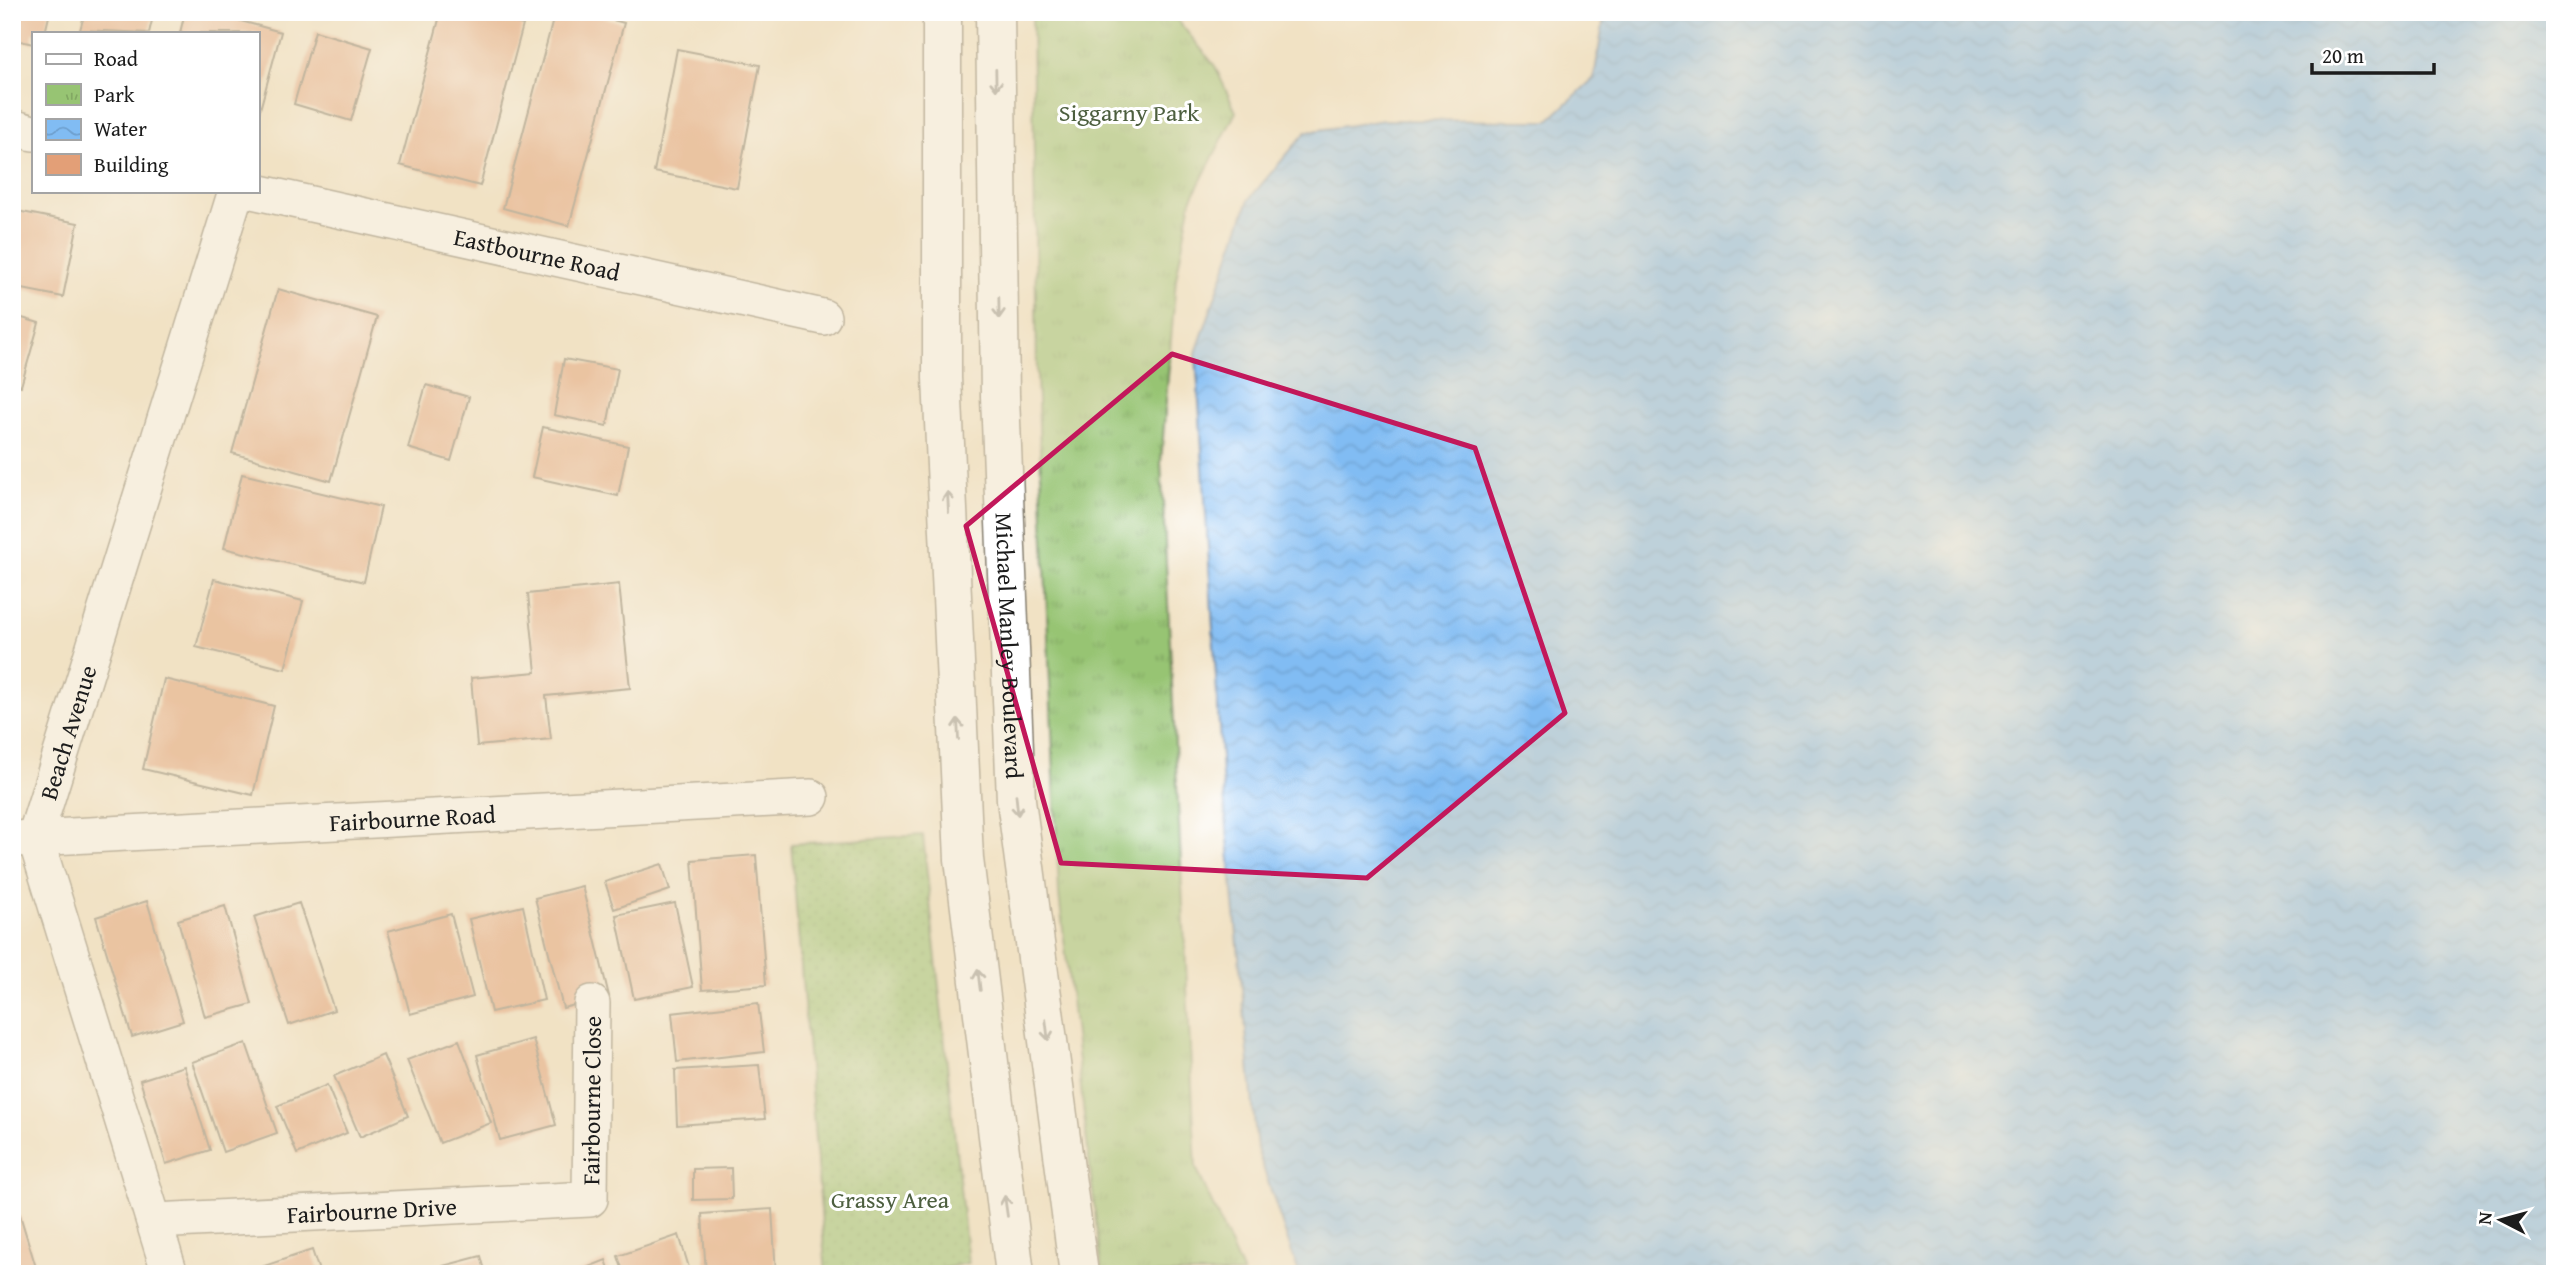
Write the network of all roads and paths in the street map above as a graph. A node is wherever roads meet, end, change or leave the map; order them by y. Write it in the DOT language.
graph roads {
  1 [pos="942,12"];
  2 [pos="995,12"];
  3 [pos="12,127"];
  4 [pos="32,133"];
  5 [pos="236,192"];
  6 [pos="257,192"];
  7 [pos="823,317"];
  8 [pos="811,797"];
  9 [pos="24,838"];
  10 [pos="592,1003"];
  11 [pos="590,1199"];
  12 [pos="155,1221"];
  13 [pos="170,1274"];
  14 [pos="1015,1274"];
  15 [pos="1079,1274"];
  14 -- 1 [label="highway, one-way"];
  2 -- 15 [label="highway, Michael Manley Boulevard, one-way"];
  3 -- 4 [label="street"];
  5 -- 9 [label="street, Beach Avenue"];
  6 -- 7 [label="street, Eastbourne Road"];
  8 -- 9 [label="street, Fairbourne Road"];
  9 -- 12 [label="street"];
  10 -- 11 [label="street, Fairbourne Close"];
  11 -- 12 [label="street, Fairbourne Drive"];
  12 -- 13 [label="street"];
}
